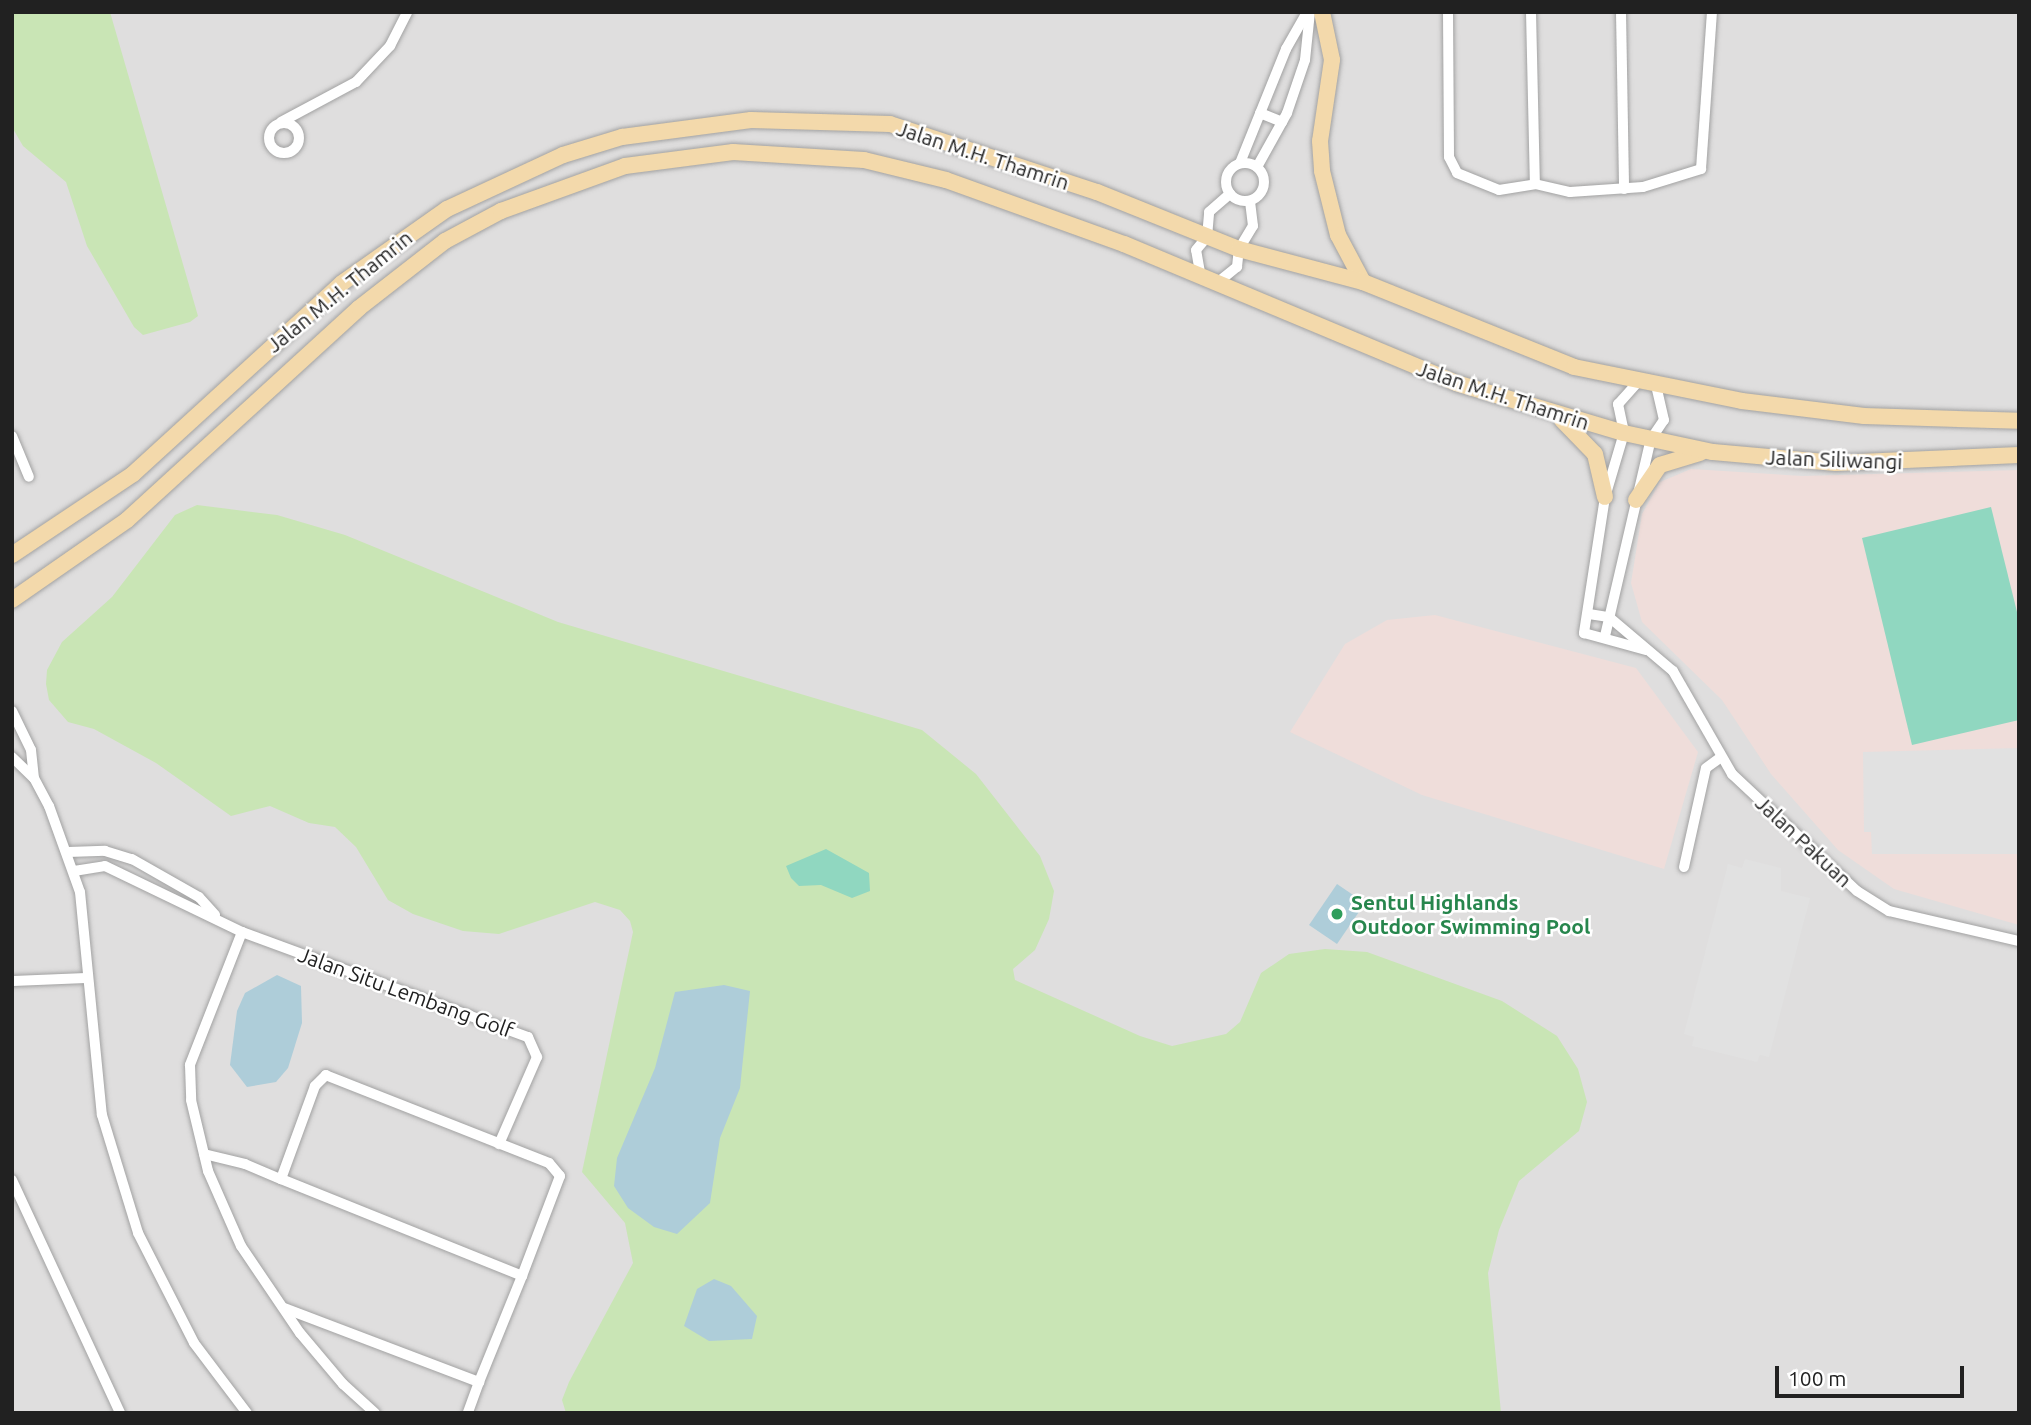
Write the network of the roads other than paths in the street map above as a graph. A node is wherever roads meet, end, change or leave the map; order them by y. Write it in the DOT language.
graph roads {
  1 [pos="407,12"];
  2 [pos="1308,12"];
  3 [pos="1322,12"];
  4 [pos="1448,12"];
  5 [pos="1531,12"];
  6 [pos="1621,12"];
  7 [pos="1712,12"];
  8 [pos="1260,113"];
  9 [pos="1282,121"];
  10 [pos="281,122"];
  11 [pos="1240,163"];
  12 [pos="1258,167"];
  13 [pos="1535,184"];
  14 [pos="1624,189"];
  15 [pos="1230,194"];
  16 [pos="1250,201"];
  17 [pos="1207,237"];
  18 [pos="1239,249"];
  19 [pos="1209,281"];
  20 [pos="1363,282"];
  21 [pos="1638,382"];
  22 [pos="1656,385"];
  23 [pos="1545,413"];
  24 [pos="2019,421"];
  25 [pos="1624,433"];
  26 [pos="12,436"];
  27 [pos="1651,439"];
  28 [pos="1713,452"];
  29 [pos="2019,455"];
  30 [pos="29,477"];
  31 [pos="1605,497"];
  32 [pos="1636,500"];
  33 [pos="12,555"];
  34 [pos="12,600"];
  35 [pos="1589,614"];
  36 [pos="1609,617"];
  37 [pos="1605,636"];
  38 [pos="1653,652"];
  39 [pos="12,711"];
  40 [pos="12,757"];
  41 [pos="1721,757"];
  42 [pos="34,778"];
  43 [pos="68,852"];
  44 [pos="1684,867"];
  45 [pos="74,871"];
  46 [pos="152,871"];
  47 [pos="141,885"];
  48 [pos="215,916"];
  49 [pos="242,932"];
  50 [pos="2019,941"];
  51 [pos="87,978"];
  52 [pos="12,981"];
  53 [pos="499,1144"];
  54 [pos="204,1154"];
  55 [pos="281,1179"];
  56 [pos="12,1180"];
  57 [pos="522,1276"];
  58 [pos="284,1308"];
  59 [pos="479,1382"];
  60 [pos="120,1413"];
  61 [pos="247,1413"];
  62 [pos="375,1413"];
  63 [pos="468,1413"];
  1 -- 10 [label="street"];
  2 -- 8 [label="street"];
  2 -- 9 [label="street"];
  3 -- 20 [label="main road"];
  4 -- 13 [label="street"];
  5 -- 13 [label="street"];
  6 -- 14 [label="street"];
  7 -- 14 [label="street"];
  8 -- 9 [label="street"];
  8 -- 11 [label="street"];
  9 -- 12 [label="street"];
  11 -- 12 [label="street"];
  11 -- 15 [label="street"];
  12 -- 16 [label="street"];
  13 -- 14 [label="street"];
  15 -- 16 [label="street"];
  15 -- 17 [label="street"];
  16 -- 18 [label="street"];
  17 -- 18 [label="main road, Jalan M.H. Thamrin"];
  17 -- 19 [label="street"];
  17 -- 33 [label="main road, Jalan M.H. Thamrin"];
  18 -- 19 [label="street"];
  18 -- 20 [label="main road, Jalan M.H. Thamrin"];
  19 -- 23 [label="main road, Jalan M.H. Thamrin"];
  19 -- 34 [label="main road, Jalan M.H. Thamrin"];
  20 -- 21 [label="main road, Jalan M.H. Thamrin"];
  21 -- 22 [label="main road"];
  21 -- 25 [label="street"];
  22 -- 24 [label="main road, Jalan Siliwangi"];
  22 -- 27 [label="street"];
  23 -- 25 [label="main road, Jalan M.H. Thamrin"];
  23 -- 31 [label="main road"];
  25 -- 27 [label="main road"];
  25 -- 31 [label="street"];
  26 -- 30 [label="street"];
  27 -- 28 [label="main road, Jalan Siliwangi"];
  27 -- 32 [label="street"];
  28 -- 29 [label="main road, Jalan Siliwangi"];
  28 -- 32 [label="main road"];
  31 -- 35 [label="street"];
  32 -- 36 [label="street"];
  35 -- 36 [label="street"];
  35 -- 37 [label="street"];
  36 -- 37 [label="street"];
  36 -- 38 [label="street, Jalan Pakuan"];
  37 -- 38 [label="street"];
  38 -- 41 [label="street, Jalan Pakuan"];
  39 -- 42 [label="street"];
  40 -- 42 [label="street"];
  41 -- 44 [label="street"];
  41 -- 50 [label="street, Jalan Pakuan"];
  42 -- 43 [label="street"];
  43 -- 45 [label="street"];
  43 -- 46 [label="street, Jalan Situ Lembang Golf"];
  45 -- 47 [label="street, Jalan Situ Lembang Golf"];
  45 -- 51 [label="street"];
  46 -- 47 [label="street"];
  46 -- 48 [label="street, Jalan Situ Lembang Golf"];
  47 -- 48 [label="street, Jalan Situ Lembang Golf"];
  48 -- 49 [label="street, Jalan Situ Lembang Golf"];
  49 -- 53 [label="street, Jalan Situ Lembang Golf"];
  49 -- 54 [label="street"];
  51 -- 52 [label="street"];
  51 -- 61 [label="street"];
  53 -- 55 [label="street"];
  53 -- 57 [label="street"];
  54 -- 55 [label="street"];
  54 -- 58 [label="street"];
  55 -- 57 [label="street"];
  56 -- 60 [label="street"];
  57 -- 59 [label="street"];
  58 -- 59 [label="street"];
  58 -- 62 [label="street"];
  59 -- 63 [label="street"];
}
